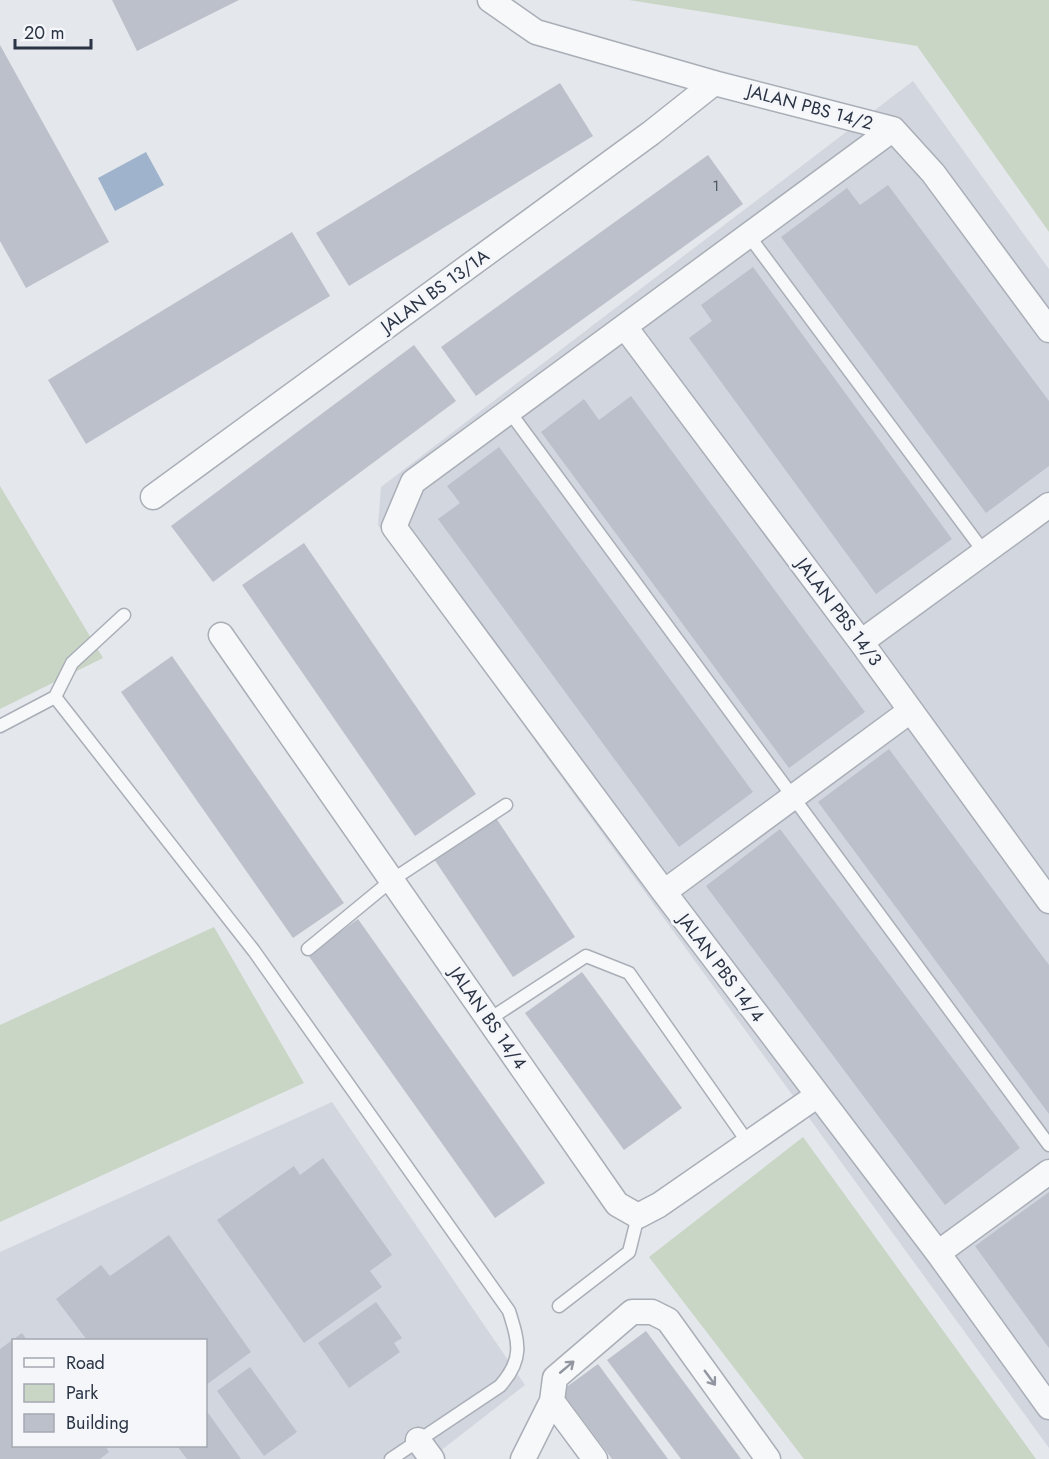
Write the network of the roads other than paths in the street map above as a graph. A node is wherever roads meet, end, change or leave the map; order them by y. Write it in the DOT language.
graph roads {
  1 [pos="490,0"];
  2 [pos="714,83"];
  3 [pos="893,129"];
  4 [pos="749,236"];
  5 [pos="625,327"];
  6 [pos="1049,330"];
  7 [pos="509,411"];
  8 [pos="153,497"];
  9 [pos="1049,504"];
  10 [pos="984,552"];
  11 [pos="124,615"];
  12 [pos="221,635"];
  13 [pos="861,642"];
  14 [pos="55,697"];
  15 [pos="910,711"];
  16 [pos="0,726"];
  17 [pos="793,798"];
  18 [pos="506,805"];
  19 [pos="392,880"];
  20 [pos="664,892"];
  21 [pos="1049,901"];
  22 [pos="308,949"];
  23 [pos="488,1020"];
  24 [pos="818,1095"];
  25 [pos="749,1144"];
  26 [pos="1049,1145"];
  27 [pos="1049,1172"];
  28 [pos="638,1216"];
  29 [pos="938,1253"];
  30 [pos="560,1306"];
  31 [pos="552,1401"];
  32 [pos="1049,1407"];
  33 [pos="425,1450"];
  34 [pos="524,1457"];
  35 [pos="391,1459"];
  36 [pos="595,1459"];
  37 [pos="768,1459"];
  1 -- 2 [label="street, JALAN PBS 14/2"];
  2 -- 3 [label="street, JALAN PBS 14/2"];
  2 -- 8 [label="street, JALAN BS 13/1A"];
  3 -- 4 [label="street"];
  3 -- 6 [label="street, JALAN PBS 14/2"];
  4 -- 5 [label="street"];
  4 -- 10 [label="lane"];
  5 -- 7 [label="street"];
  5 -- 13 [label="street, JALAN PBS 14/3"];
  7 -- 17 [label="lane"];
  7 -- 20 [label="street, JALAN PBS 14/4"];
  9 -- 10 [label="street"];
  10 -- 13 [label="street"];
  11 -- 14 [label="lane"];
  12 -- 19 [label="street, JALAN BS 14/4"];
  13 -- 15 [label="street, JALAN PBS 14/3"];
  14 -- 16 [label="lane"];
  14 -- 33 [label="lane"];
  15 -- 17 [label="street"];
  15 -- 21 [label="street, JALAN PBS 14/3"];
  17 -- 20 [label="street"];
  17 -- 26 [label="lane"];
  18 -- 19 [label="lane"];
  19 -- 22 [label="lane"];
  19 -- 23 [label="street, JALAN BS 14/4"];
  20 -- 24 [label="street, JALAN PBS 14/4"];
  23 -- 25 [label="lane"];
  23 -- 28 [label="street, JALAN BS 14/4"];
  24 -- 25 [label="street"];
  24 -- 29 [label="street, JALAN PBS 14/4"];
  25 -- 28 [label="street"];
  27 -- 29 [label="street"];
  28 -- 30 [label="lane"];
  29 -- 32 [label="street, JALAN PBS 14/4"];
  31 -- 34 [label="street"];
  31 -- 36 [label="street"];
  31 -- 37 [label="street, one-way"];
  33 -- 35 [label="lane"];
}
